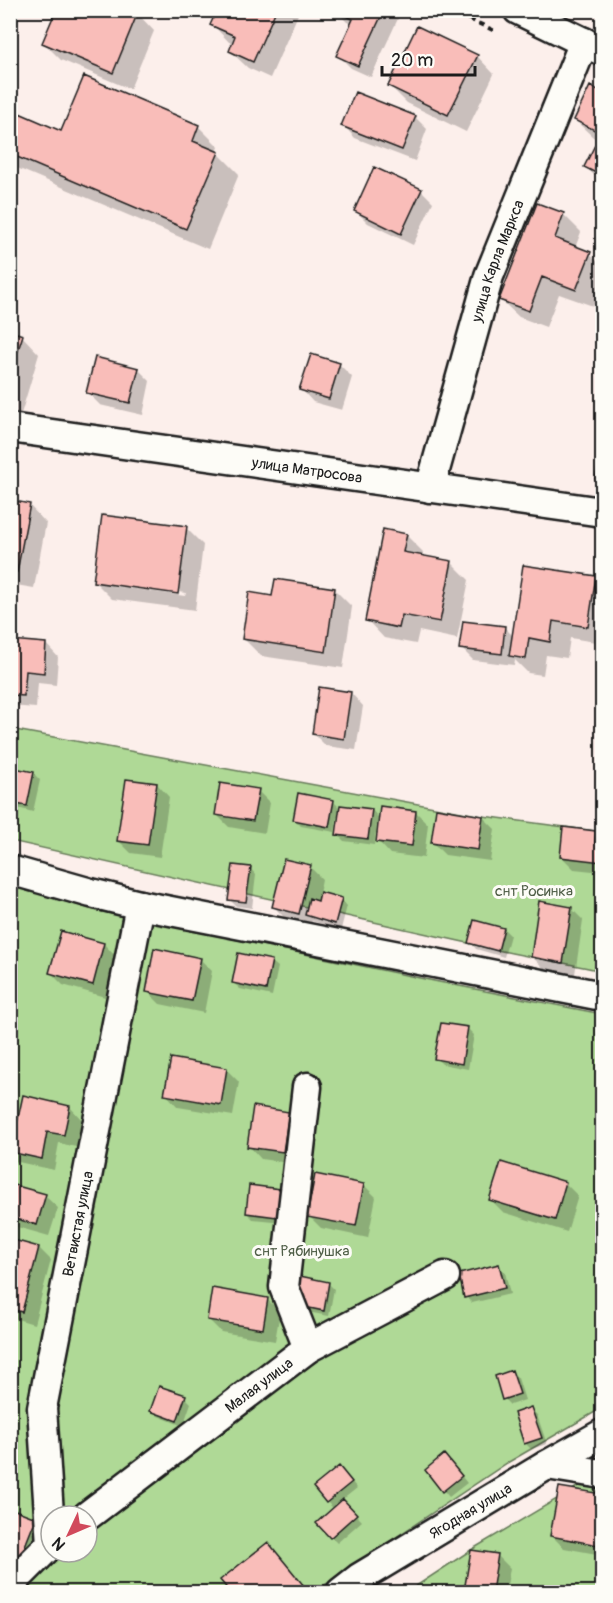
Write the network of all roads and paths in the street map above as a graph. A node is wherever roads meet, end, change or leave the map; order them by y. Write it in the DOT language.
graph roads {
  1 [pos="518,10"];
  2 [pos="560,19"];
  3 [pos="593,47"];
  4 [pos="10,428"];
  5 [pos="430,488"];
  6 [pos="603,512"];
  7 [pos="10,870"];
  8 [pos="140,905"];
  9 [pos="603,996"];
  10 [pos="308,1088"];
  11 [pos="445,1276"];
  12 [pos="308,1348"];
  13 [pos="603,1434"];
  14 [pos="547,1465"];
  15 [pos="603,1474"];
  16 [pos="48,1504"];
  17 [pos="99,1507"];
  18 [pos="39,1556"];
  19 [pos="10,1585"];
  20 [pos="342,1593"];
  1 -- 2 [label="street"];
  2 -- 3 [label="street"];
  3 -- 5 [label="street, улица Карла Маркса"];
  4 -- 5 [label="street, улица Матросова"];
  5 -- 6 [label="street, улица Матросова"];
  7 -- 8 [label="street"];
  8 -- 9 [label="street"];
  8 -- 16 [label="street, Ветвистая улица"];
  10 -- 12 [label="street"];
  11 -- 12 [label="street, Малая улица"];
  12 -- 17 [label="street, Малая улица"];
  13 -- 14 [label="street, Ягодная улица"];
  14 -- 15 [label="street"];
  14 -- 20 [label="street, Ягодная улица"];
  18 -- 19 [label="street"];
}
